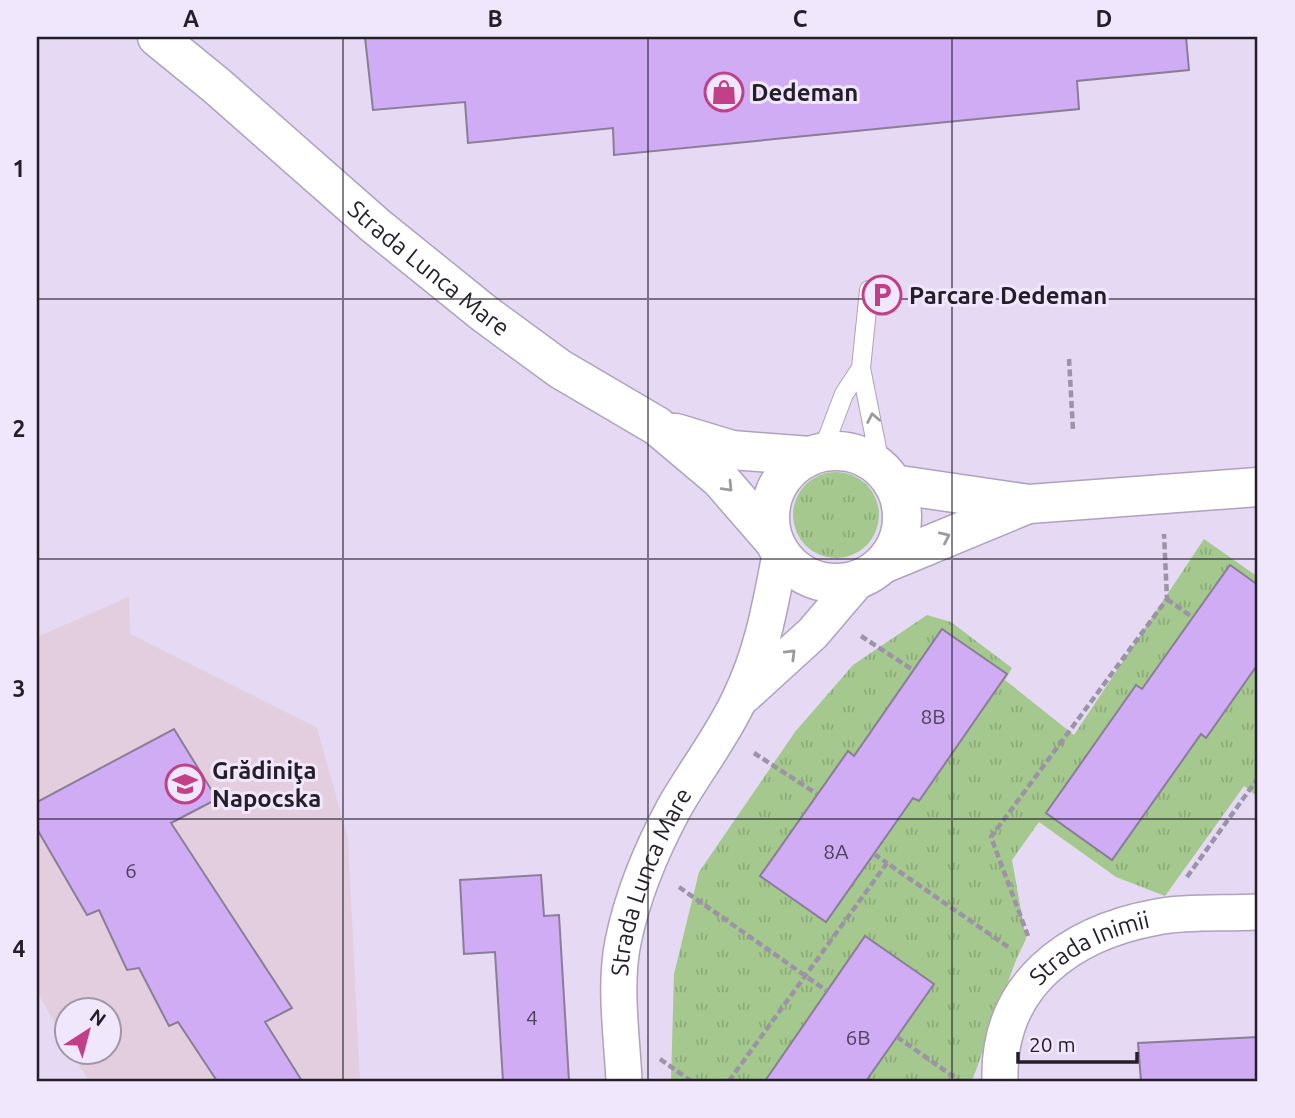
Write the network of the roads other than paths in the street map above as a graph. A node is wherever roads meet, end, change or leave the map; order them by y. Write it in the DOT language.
graph roads {
  1 [pos="157,37"];
  2 [pos="197,37"];
  3 [pos="218,86"];
  4 [pos="869,290"];
  5 [pos="861,368"];
  6 [pos="657,426"];
  7 [pos="816,454"];
  8 [pos="887,476"];
  9 [pos="1258,487"];
  10 [pos="1030,504"];
  11 [pos="777,547"];
  12 [pos="871,572"];
  13 [pos="740,700"];
  14 [pos="1258,912"];
  15 [pos="624,1081"];
  16 [pos="1000,1081"];
  1 -- 3 [label="main road, Strada Lunca Mare"];
  2 -- 3 [label="main road, Strada Lunca Mare"];
  3 -- 6 [label="main road, Strada Lunca Mare"];
  4 -- 5 [label="lane"];
  5 -- 7 [label="lane"];
  8 -- 5 [label="lane, one-way"];
  6 -- 7 [label="main road, Strada Lunca Mare"];
  6 -- 11 [label="main road, Strada Lunca Mare, one-way"];
  7 -- 8 [label="main road"];
  7 -- 11 [label="main road"];
  8 -- 10 [label="main road, Strada Lunca Mare"];
  8 -- 12 [label="main road"];
  9 -- 10 [label="main road, Strada Lunca Mare"];
  12 -- 10 [label="main road, Strada Lunca Mare, one-way"];
  11 -- 12 [label="main road"];
  11 -- 13 [label="street, Strada Lunca Mare"];
  13 -- 12 [label="street, Strada Lunca Mare, one-way"];
  13 -- 15 [label="street, Strada Lunca Mare"];
  14 -- 16 [label="street, Strada Inimii"];
}
